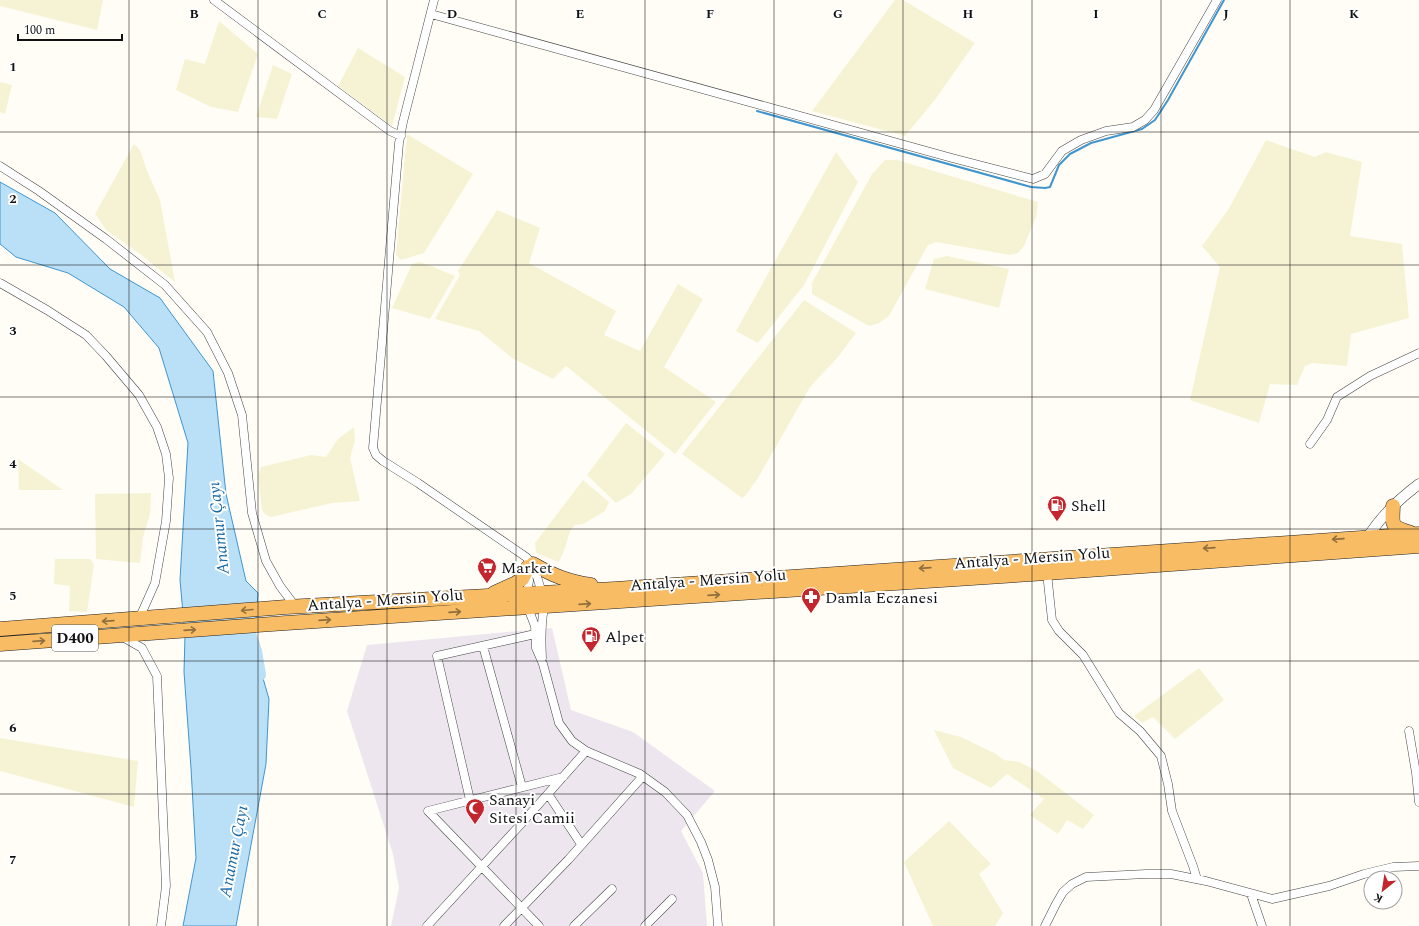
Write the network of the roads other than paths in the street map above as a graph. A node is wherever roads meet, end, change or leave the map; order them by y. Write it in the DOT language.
graph roads {
  1 [pos="214,0"];
  2 [pos="434,0"];
  3 [pos="1217,0"];
  4 [pos="430,14"];
  5 [pos="401,136"];
  6 [pos="0,166"];
  7 [pos="0,283"];
  8 [pos="1419,353"];
  9 [pos="1310,444"];
  10 [pos="1419,484"];
  11 [pos="1393,506"];
  12 [pos="1418,538"];
  13 [pos="1368,543"];
  14 [pos="529,563"];
  15 [pos="1047,573"];
  16 [pos="615,589"];
  17 [pos="486,596"];
  18 [pos="543,600"];
  19 [pos="528,601"];
  20 [pos="291,607"];
  21 [pos="143,618"];
  22 [pos="0,629"];
  23 [pos="535,634"];
  24 [pos="119,635"];
  25 [pos="0,644"];
  26 [pos="483,646"];
  27 [pos="543,664"];
  28 [pos="1409,731"];
  29 [pos="586,751"];
  30 [pos="1417,768"];
  31 [pos="643,776"];
  32 [pos="563,777"];
  33 [pos="522,788"];
  34 [pos="548,794"];
  35 [pos="470,800"];
  36 [pos="1419,802"];
  37 [pos="581,844"];
  38 [pos="1419,866"];
  39 [pos="482,867"];
  40 [pos="1197,879"];
  41 [pos="612,889"];
  42 [pos="1251,894"];
  43 [pos="672,899"];
  44 [pos="521,909"];
  45 [pos="161,926"];
  46 [pos="427,926"];
  47 [pos="504,926"];
  48 [pos="539,926"];
  49 [pos="574,926"];
  50 [pos="645,926"];
  51 [pos="718,926"];
  52 [pos="1045,926"];
  53 [pos="1262,926"];
  1 -- 5 [label="street"];
  2 -- 4 [label="street"];
  3 -- 4 [label="street"];
  4 -- 5 [label="street"];
  5 -- 14 [label="street"];
  6 -- 20 [label="street"];
  7 -- 21 [label="street"];
  8 -- 9 [label="street"];
  10 -- 11 [label="street"];
  11 -- 12 [label="highway"];
  11 -- 13 [label="street"];
  12 -- 13 [label="highway, Antalya - Mersin Yolu / D400"];
  13 -- 15 [label="highway, Antalya - Mersin Yolu / D400"];
  13 -- 16 [label="highway, Antalya - Mersin Yolu / D400, one-way"];
  14 -- 16 [label="highway"];
  14 -- 17 [label="highway"];
  14 -- 18 [label="street"];
  14 -- 19 [label="street"];
  18 -- 15 [label="highway, Antalya - Mersin Yolu / D400, one-way"];
  15 -- 40 [label="street"];
  16 -- 18 [label="highway, Antalya - Mersin Yolu / D400"];
  17 -- 19 [label="highway, Antalya - Mersin Yolu / D400"];
  17 -- 20 [label="highway, Antalya - Mersin Yolu / D400"];
  18 -- 19 [label="highway, Antalya - Mersin Yolu / D400"];
  18 -- 27 [label="street"];
  19 -- 23 [label="street"];
  24 -- 19 [label="highway, Antalya - Mersin Yolu / D400, one-way"];
  20 -- 21 [label="highway, Antalya - Mersin Yolu / D400, one-way"];
  21 -- 22 [label="highway, Antalya - Mersin Yolu / D400, one-way"];
  23 -- 26 [label="street"];
  23 -- 27 [label="street"];
  25 -- 24 [label="highway, Antalya - Mersin Yolu / D400, one-way"];
  24 -- 45 [label="street"];
  26 -- 33 [label="street"];
  26 -- 35 [label="street"];
  27 -- 29 [label="street"];
  28 -- 30 [label="street"];
  29 -- 31 [label="street"];
  29 -- 32 [label="street"];
  30 -- 36 [label="street"];
  31 -- 37 [label="street"];
  31 -- 51 [label="street"];
  32 -- 33 [label="street"];
  32 -- 34 [label="street"];
  33 -- 35 [label="street"];
  34 -- 37 [label="street"];
  34 -- 39 [label="street"];
  35 -- 39 [label="street"];
  37 -- 44 [label="street"];
  38 -- 42 [label="street"];
  39 -- 44 [label="street"];
  39 -- 46 [label="street"];
  40 -- 42 [label="street"];
  40 -- 52 [label="street"];
  41 -- 49 [label="street"];
  42 -- 53 [label="street"];
  43 -- 50 [label="street"];
  44 -- 47 [label="street"];
  44 -- 48 [label="street"];
}
